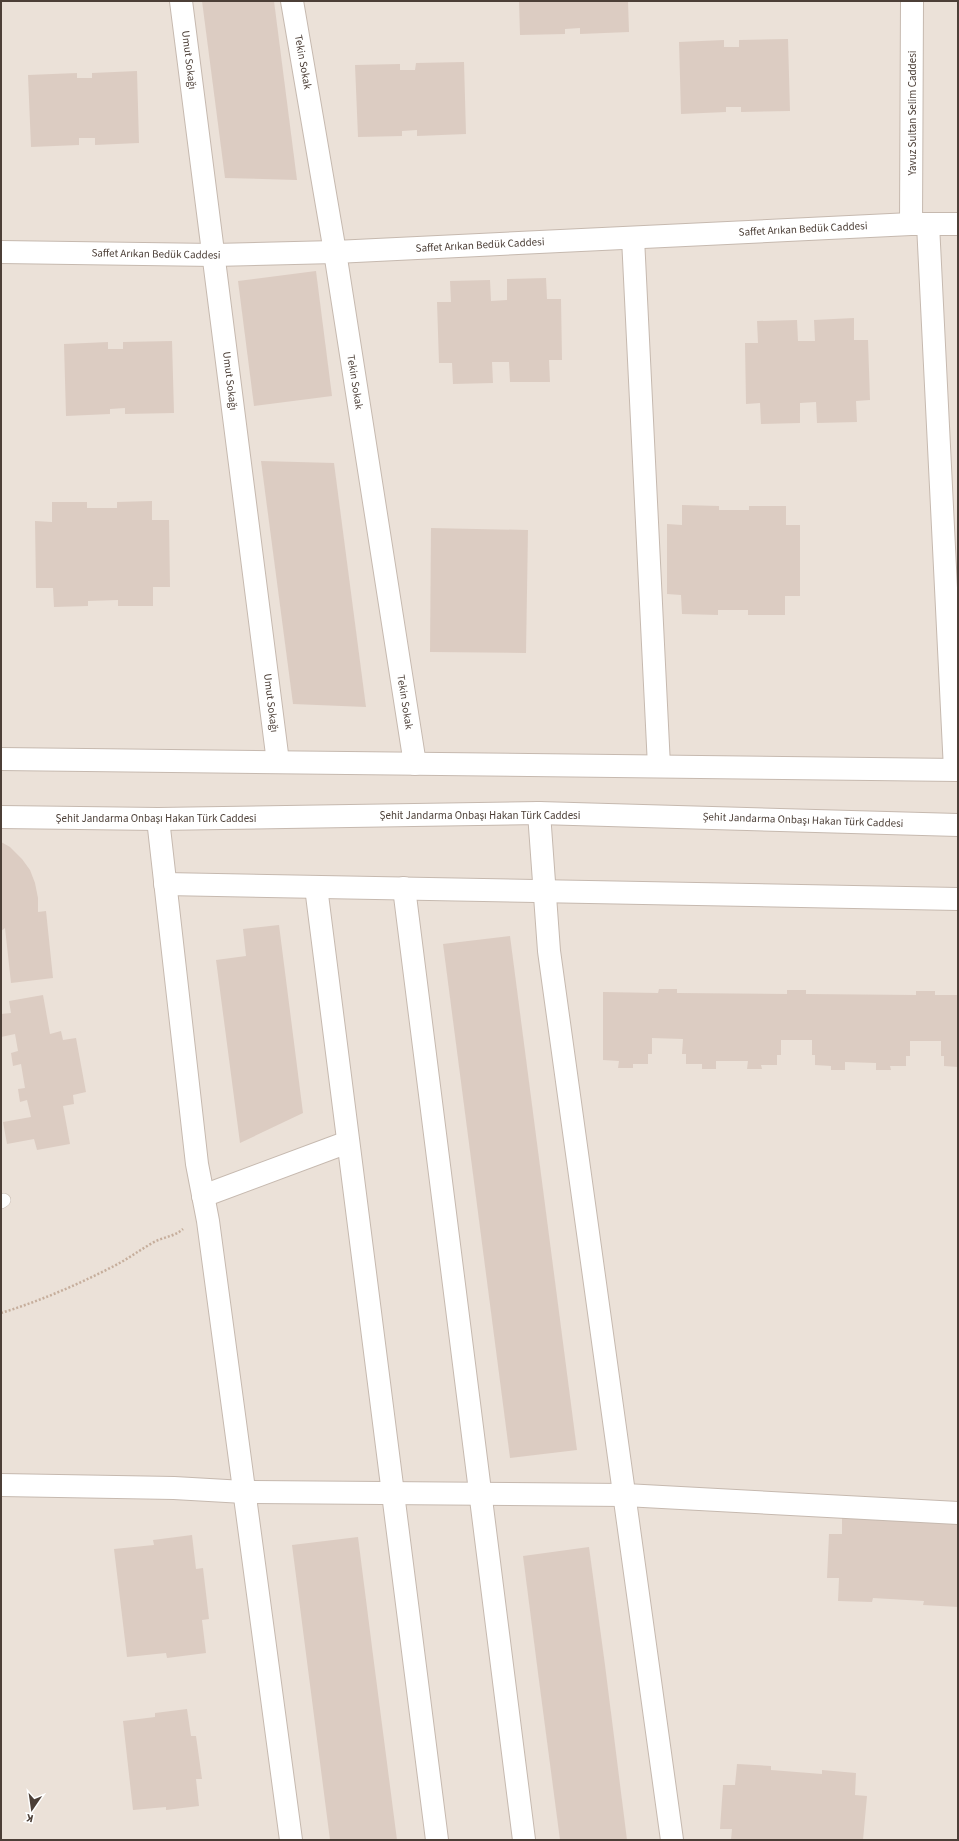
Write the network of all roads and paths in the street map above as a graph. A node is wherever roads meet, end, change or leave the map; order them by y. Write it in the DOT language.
graph roads {
  1 [pos="181,1"];
  2 [pos="292,1"];
  3 [pos="912,1"];
  4 [pos="919,224"];
  5 [pos="958,224"];
  6 [pos="633,238"];
  7 [pos="1,252"];
  8 [pos="335,252"];
  9 [pos="214,255"];
  10 [pos="1,759"];
  11 [pos="278,762"];
  12 [pos="415,764"];
  13 [pos="659,766"];
  14 [pos="956,770"];
  15 [pos="538,813"];
  16 [pos="1,817"];
  17 [pos="158,819"];
  18 [pos="958,825"];
  19 [pos="165,884"];
  20 [pos="316,887"];
  21 [pos="404,888"];
  22 [pos="544,891"];
  23 [pos="958,899"];
  24 [pos="348,1142"];
  25 [pos="203,1196"];
  26 [pos="208,1220"];
  27 [pos="1,1313"];
  28 [pos="1,1485"];
  29 [pos="244,1492"];
  30 [pos="393,1493"];
  31 [pos="480,1495"];
  32 [pos="626,1495"];
  33 [pos="958,1513"];
  34 [pos="291,1840"];
  35 [pos="437,1840"];
  36 [pos="524,1840"];
  37 [pos="672,1840"];
  1 -- 9 [label="street, Umut Sokağı"];
  2 -- 8 [label="street, Tekin Sokak"];
  3 -- 4 [label="street, Yavuz Sultan Selim Caddesi"];
  4 -- 5 [label="street, Saffet Arıkan Bedük Caddesi"];
  4 -- 6 [label="street, Saffet Arıkan Bedük Caddesi"];
  4 -- 14 [label="street, Yavuz Sultan Selim Caddesi"];
  6 -- 8 [label="street, Saffet Arıkan Bedük Caddesi"];
  6 -- 13 [label="street"];
  7 -- 9 [label="street, Saffet Arıkan Bedük Caddesi"];
  8 -- 9 [label="street, Saffet Arıkan Bedük Caddesi"];
  8 -- 12 [label="street, Tekin Sokak"];
  9 -- 11 [label="street, Umut Sokağı"];
  10 -- 11 [label="street"];
  11 -- 12 [label="street"];
  12 -- 13 [label="street"];
  13 -- 14 [label="street"];
  15 -- 17 [label="street, Şehit Jandarma Onbaşı Hakan Türk Caddesi"];
  15 -- 18 [label="street, Şehit Jandarma Onbaşı Hakan Türk Caddesi"];
  15 -- 22 [label="street"];
  16 -- 17 [label="street, Şehit Jandarma Onbaşı Hakan Türk Caddesi"];
  17 -- 19 [label="street"];
  19 -- 20 [label="street"];
  19 -- 25 [label="street"];
  20 -- 21 [label="street"];
  20 -- 24 [label="street"];
  21 -- 22 [label="street"];
  21 -- 31 [label="street"];
  22 -- 23 [label="street"];
  22 -- 32 [label="street"];
  24 -- 25 [label="street"];
  24 -- 30 [label="street"];
  25 -- 26 [label="street"];
  26 -- 27 [label="path"];
  26 -- 29 [label="street"];
  28 -- 29 [label="street"];
  29 -- 30 [label="street"];
  29 -- 34 [label="street"];
  30 -- 31 [label="street"];
  30 -- 35 [label="street"];
  31 -- 32 [label="street"];
  31 -- 36 [label="street"];
  32 -- 33 [label="street"];
  32 -- 37 [label="street"];
}
